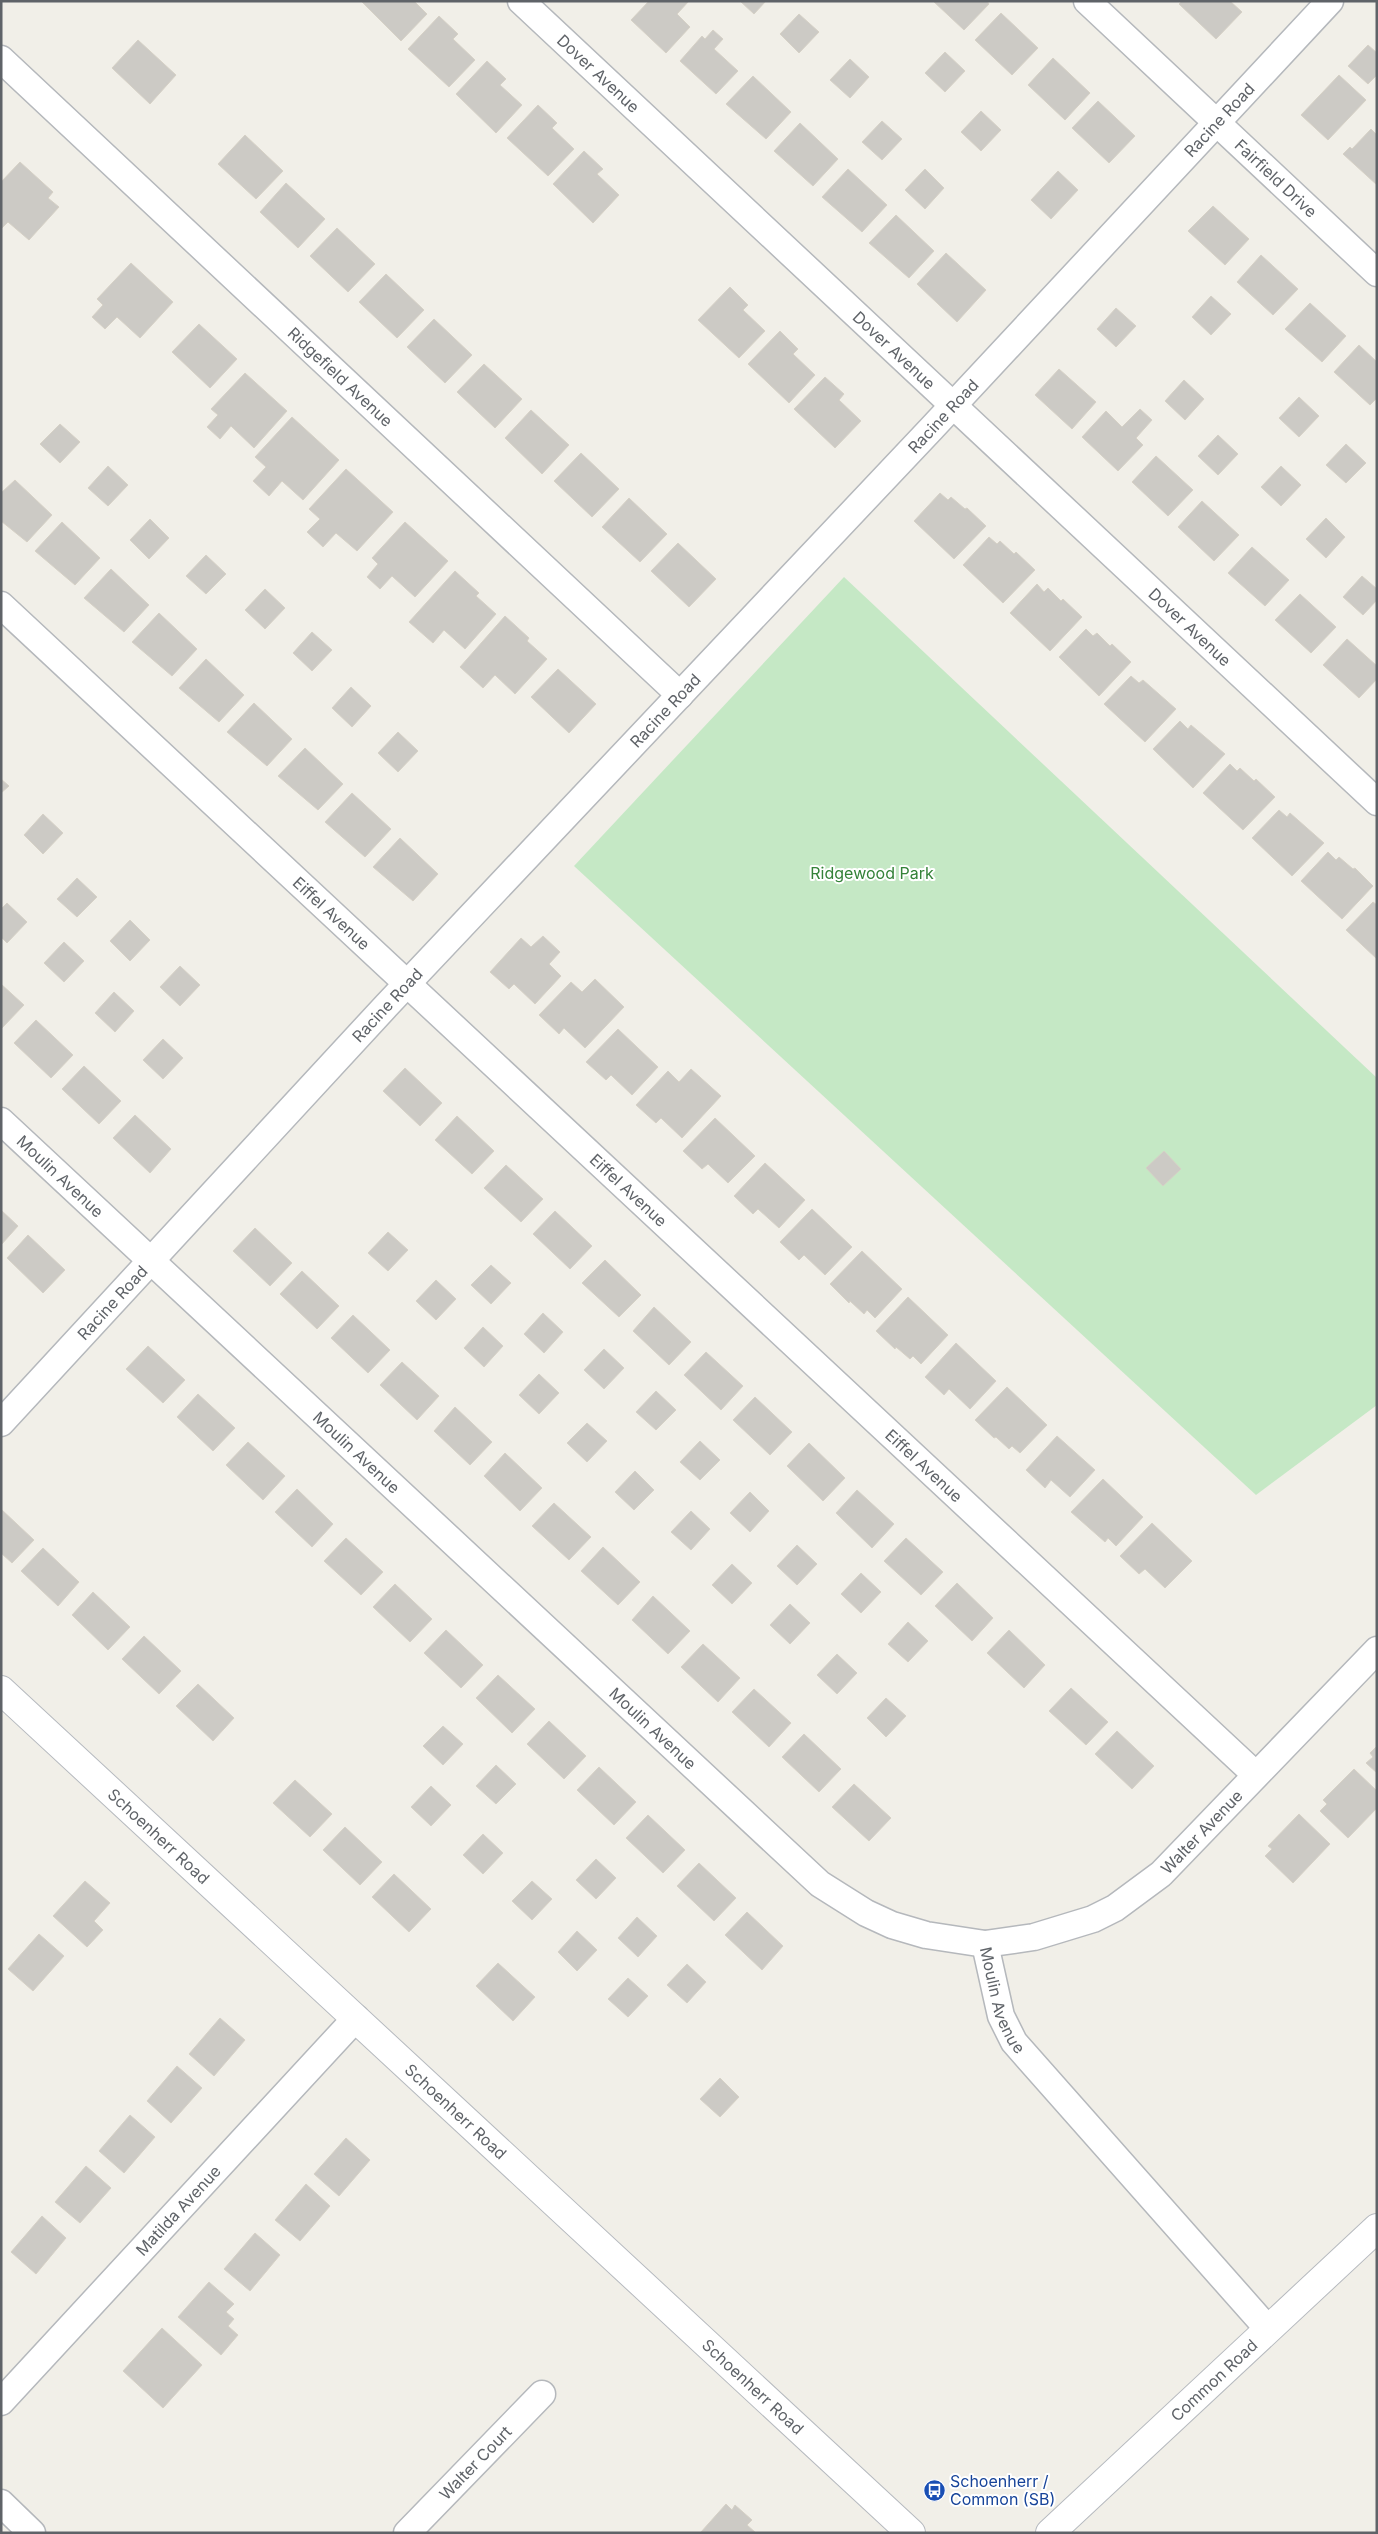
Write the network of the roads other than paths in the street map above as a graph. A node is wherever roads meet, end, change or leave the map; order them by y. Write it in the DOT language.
graph roads {
  1 [pos="521,1"];
  2 [pos="1087,1"];
  3 [pos="1330,1"];
  4 [pos="1,59"];
  5 [pos="1216,123"];
  6 [pos="1377,273"];
  7 [pos="953,406"];
  8 [pos="1,605"];
  9 [pos="680,695"];
  10 [pos="1377,802"];
  11 [pos="408,983"];
  12 [pos="1,1121"];
  13 [pos="151,1261"];
  14 [pos="1,1422"];
  15 [pos="1377,1650"];
  16 [pos="1,1690"];
  17 [pos="1256,1775"];
  18 [pos="985,1944"];
  19 [pos="356,2018"];
  20 [pos="1377,2228"];
  21 [pos="1268,2329"];
  22 [pos="542,2394"];
  23 [pos="1,2402"];
  24 [pos="1,2503"];
  25 [pos="32,2533"];
  26 [pos="407,2533"];
  27 [pos="911,2533"];
  28 [pos="1050,2533"];
  1 -- 7 [label="street, Dover Avenue"];
  2 -- 5 [label="street, Fairfield Drive"];
  3 -- 5 [label="street, Racine Road"];
  4 -- 9 [label="street, Ridgefield Avenue"];
  5 -- 6 [label="street, Fairfield Drive"];
  5 -- 7 [label="street, Racine Road"];
  7 -- 9 [label="street, Racine Road"];
  7 -- 10 [label="street, Dover Avenue"];
  8 -- 11 [label="street, Eiffel Avenue"];
  9 -- 11 [label="street, Racine Road"];
  11 -- 13 [label="street, Racine Road"];
  11 -- 17 [label="street, Eiffel Avenue"];
  12 -- 13 [label="street, Moulin Avenue"];
  13 -- 14 [label="street, Racine Road"];
  13 -- 18 [label="street, Moulin Avenue"];
  15 -- 17 [label="street, Walter Avenue"];
  16 -- 19 [label="main road, Schoenherr Road"];
  17 -- 18 [label="street, Walter Avenue"];
  18 -- 21 [label="street, Moulin Avenue"];
  19 -- 23 [label="street, Matilda Avenue"];
  19 -- 27 [label="main road, Schoenherr Road"];
  20 -- 21 [label="main road, Common Road"];
  21 -- 28 [label="main road, Common Road"];
  22 -- 26 [label="street, Walter Court"];
  24 -- 25 [label="street"];
}
